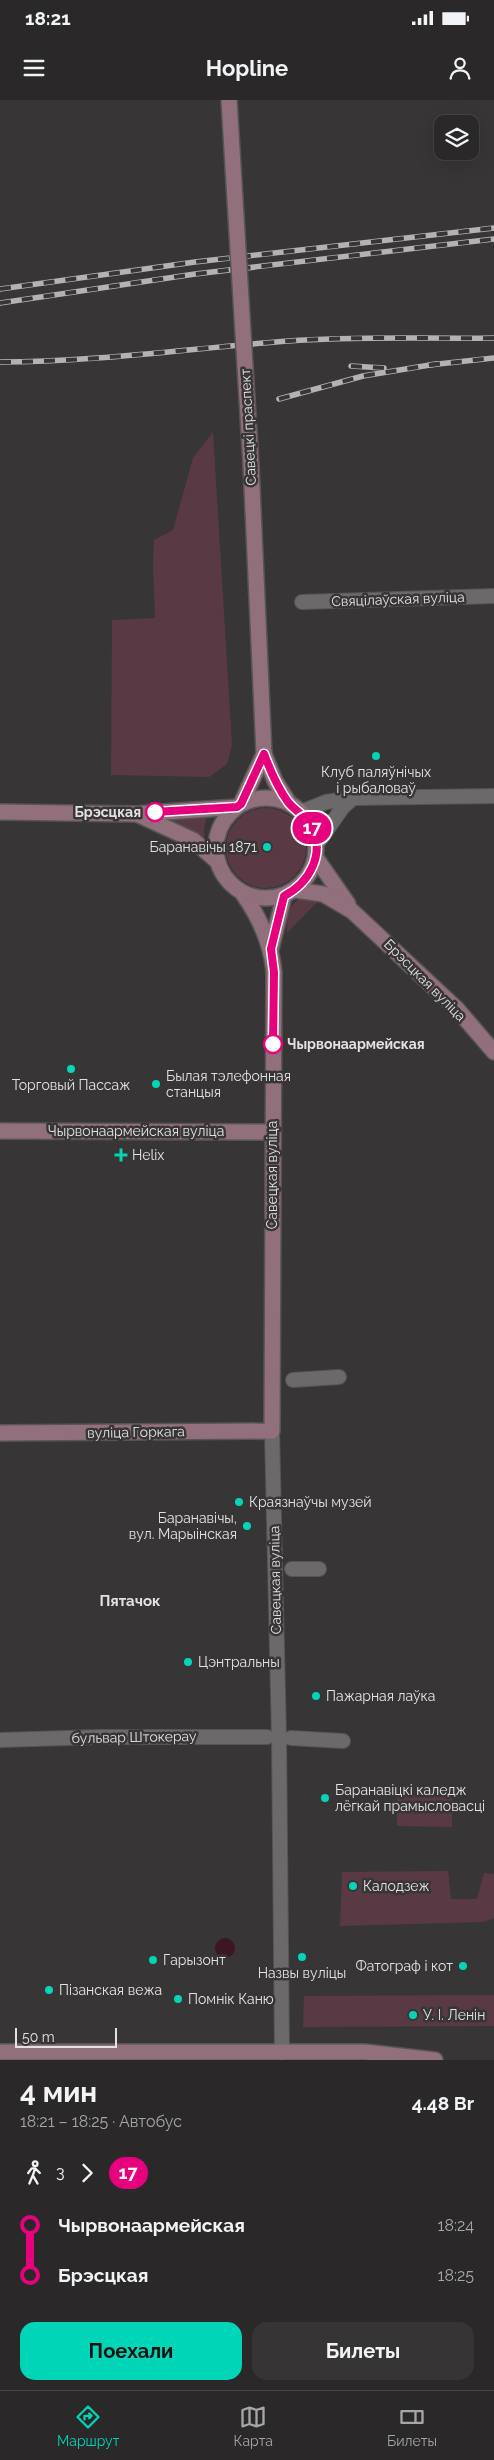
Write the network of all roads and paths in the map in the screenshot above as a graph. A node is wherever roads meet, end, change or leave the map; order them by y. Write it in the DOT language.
graph roads {
  1 [pos="229,100"];
  2 [pos="494,596"];
  3 [pos="302,602"];
  4 [pos="264,754"];
  5 [pos="494,796"];
  6 [pos="353,798"];
  7 [pos="239,805"];
  8 [pos="295,808"];
  9 [pos="0,812"];
  10 [pos="136,814"];
  11 [pos="316,851"];
  12 [pos="217,861"];
  13 [pos="290,893"];
  14 [pos="243,894"];
  15 [pos="352,911"];
  16 [pos="271,949"];
  17 [pos="494,1052"];
  18 [pos="0,1131"];
  19 [pos="272,1132"];
  20 [pos="339,1377"];
  21 [pos="293,1380"];
  22 [pos="272,1431"];
  23 [pos="0,1433"];
  24 [pos="292,1569"];
  25 [pos="319,1570"];
  26 [pos="267,1737"];
  27 [pos="291,1738"];
  28 [pos="0,1740"];
  29 [pos="343,1741"];
  30 [pos="0,2052"];
  31 [pos="282,2056"];
  32 [pos="412,2059"];
  33 [pos="435,2060"];
  1 -- 4 [label="main road, Савецкі праспект, bridge"];
  2 -- 3 [label="street, Свяцілаўская вуліца"];
  4 -- 7 [label="main road, Савецкі праспект"];
  4 -- 8 [label="main road, Савецкі праспект"];
  5 -- 6 [label="street"];
  6 -- 8 [label="street"];
  6 -- 11 [label="street"];
  7 -- 8 [label="main road"];
  7 -- 10 [label="main road"];
  7 -- 12 [label="main road"];
  8 -- 11 [label="main road"];
  9 -- 10 [label="main road"];
  10 -- 12 [label="main road"];
  11 -- 13 [label="main road"];
  11 -- 15 [label="main road, Брэсцкая вуліца"];
  12 -- 14 [label="main road"];
  13 -- 14 [label="main road"];
  13 -- 15 [label="main road, Брэсцкая вуліца"];
  13 -- 16 [label="main road, Савецкая вуліца"];
  14 -- 16 [label="main road, Савецкая вуліца"];
  15 -- 17 [label="main road, Брэсцкая вуліца"];
  16 -- 19 [label="main road, Савецкая вуліца"];
  18 -- 19 [label="main road, Чырвонаармейская вуліца"];
  19 -- 22 [label="main road, Савецкая вуліца"];
  20 -- 21 [label="street"];
  22 -- 23 [label="main road, вуліца Горкага"];
  22 -- 31 [label="street, Савецкая вуліца"];
  24 -- 25 [label="street"];
  26 -- 28 [label="street, бульвар Штокерау"];
  27 -- 29 [label="street"];
  30 -- 31 [label="main road"];
  31 -- 32 [label="main road"];
  32 -- 33 [label="main road"];
}
